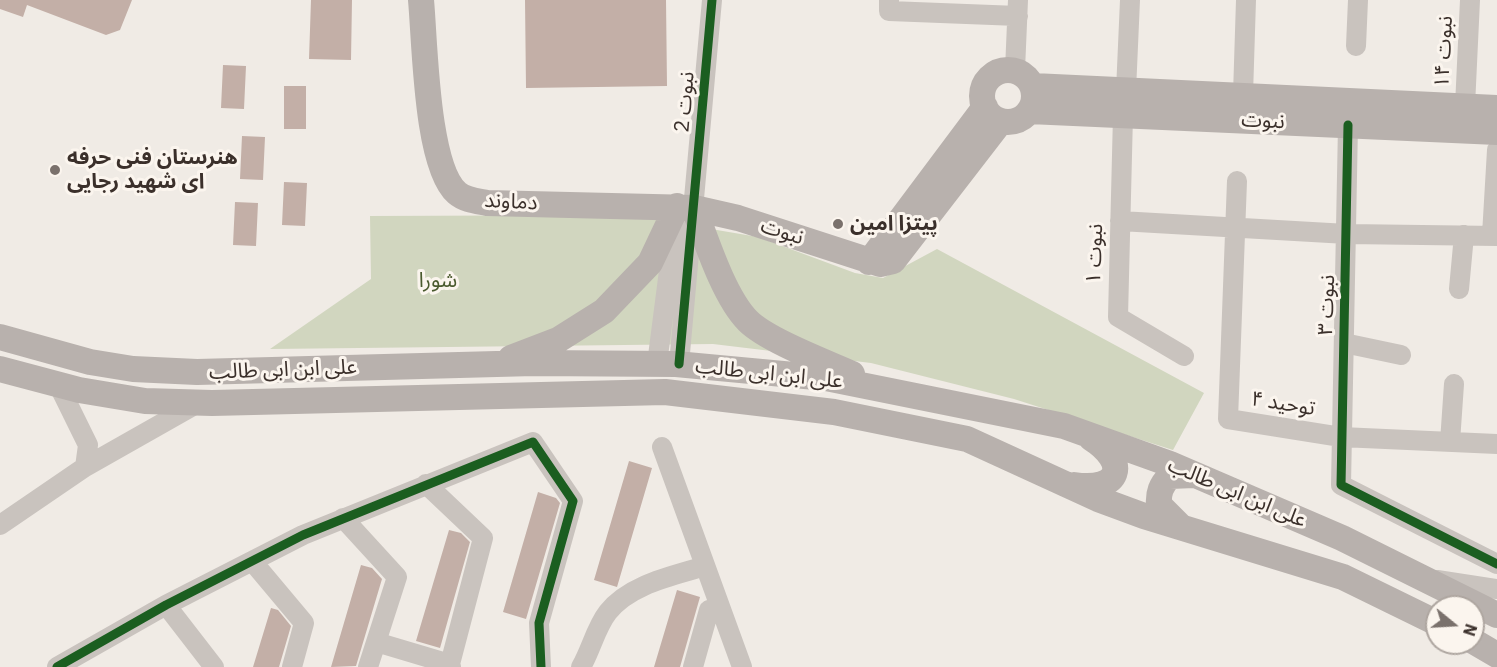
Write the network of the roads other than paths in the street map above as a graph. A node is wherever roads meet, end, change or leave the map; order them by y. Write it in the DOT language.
graph roads {
  1 [pos="421,0"];
  2 [pos="712,0"];
  3 [pos="889,0"];
  4 [pos="1130,0"];
  5 [pos="1246,0"];
  6 [pos="1358,0"];
  7 [pos="1470,0"];
  8 [pos="1018,8"];
  9 [pos="1356,46"];
  10 [pos="1024,78"];
  11 [pos="1124,103"];
  12 [pos="1465,106"];
  13 [pos="1242,107"];
  14 [pos="1497,108"];
  15 [pos="1029,111"];
  16 [pos="993,114"];
  17 [pos="1348,125"];
  18 [pos="1497,132"];
  19 [pos="1497,150"];
  20 [pos="1237,181"];
  21 [pos="685,207"];
  22 [pos="1120,221"];
  23 [pos="1233,227"];
  24 [pos="1347,234"];
  25 [pos="1464,235"];
  26 [pos="1494,236"];
  27 [pos="1459,289"];
  28 [pos="0,337"];
  29 [pos="1344,343"];
  30 [pos="1401,355"];
  31 [pos="1184,356"];
  32 [pos="493,364"];
  33 [pos="668,364"];
  34 [pos="0,369"];
  35 [pos="58,384"];
  36 [pos="1454,384"];
  37 [pos="887,389"];
  38 [pos="198,403"];
  39 [pos="1079,431"];
  40 [pos="1341,437"];
  41 [pos="1450,442"];
  42 [pos="1497,444"];
  43 [pos="662,447"];
  44 [pos="85,467"];
  45 [pos="1194,475"];
  46 [pos="426,484"];
  47 [pos="1065,484"];
  48 [pos="343,518"];
  49 [pos="0,525"];
  50 [pos="1182,528"];
  51 [pos="252,561"];
  52 [pos="1497,564"];
  53 [pos="705,566"];
  54 [pos="1421,577"];
  55 [pos="1497,589"];
  56 [pos="166,605"];
  57 [pos="709,610"];
  58 [pos="1497,615"];
  59 [pos="1425,617"];
  60 [pos="376,642"];
  61 [pos="451,665"];
  62 [pos="57,667"];
  63 [pos="214,667"];
  64 [pos="292,667"];
  65 [pos="368,667"];
  66 [pos="541,667"];
  67 [pos="581,667"];
  68 [pos="693,667"];
  69 [pos="742,667"];
  1 -- 21 [label="main road, دماوند"];
  2 -- 21 [label="street, نبوت 2"];
  3 -- 8 [label="street"];
  4 -- 11 [label="street, نبوت ۱"];
  5 -- 13 [label="street"];
  6 -- 9 [label="street"];
  7 -- 12 [label="street, نبوت ۱۴"];
  8 -- 10 [label="street"];
  10 -- 11 [label="main road, نبوت"];
  10 -- 15 [label="main road"];
  10 -- 16 [label="main road"];
  11 -- 13 [label="main road, نبوت"];
  11 -- 15 [label="main road, نبوت"];
  11 -- 22 [label="street, نبوت ۱"];
  12 -- 13 [label="main road, نبوت"];
  12 -- 14 [label="main road, نبوت"];
  13 -- 17 [label="main road, نبوت"];
  15 -- 16 [label="main road"];
  16 -- 21 [label="main road, نبوت"];
  17 -- 18 [label="main road, نبوت"];
  17 -- 24 [label="street, نبوت ۳"];
  19 -- 26 [label="street"];
  20 -- 23 [label="street, توحید ۴"];
  21 -- 32 [label="main road"];
  21 -- 33 [label="street, نبوت 2"];
  21 -- 37 [label="main road"];
  22 -- 23 [label="street"];
  22 -- 31 [label="street, نبوت ۱"];
  23 -- 24 [label="street"];
  23 -- 40 [label="street, توحید ۴"];
  24 -- 25 [label="street"];
  24 -- 29 [label="street, نبوت ۳"];
  25 -- 26 [label="street"];
  25 -- 27 [label="street"];
  28 -- 32 [label="main road, علی ابن ابی طالب"];
  29 -- 30 [label="street"];
  29 -- 40 [label="street, نبوت ۳"];
  32 -- 33 [label="main road, علی ابن ابی طالب"];
  33 -- 37 [label="main road, علی ابن ابی طالب"];
  34 -- 35 [label="main road, علی ابن ابی طالب"];
  35 -- 38 [label="main road, علی ابن ابی طالب"];
  35 -- 44 [label="street"];
  36 -- 41 [label="street"];
  37 -- 39 [label="main road, علی ابن ابی طالب"];
  38 -- 44 [label="street"];
  38 -- 47 [label="main road, علی ابن ابی طالب"];
  39 -- 45 [label="main road, علی ابن ابی طالب"];
  39 -- 47 [label="main road"];
  40 -- 41 [label="street, توحید ۴"];
  40 -- 52 [label="street, نبوت ۳"];
  41 -- 42 [label="street, توحید ۴"];
  43 -- 53 [label="street"];
  44 -- 49 [label="street"];
  45 -- 50 [label="main road"];
  45 -- 54 [label="main road, علی ابن ابی طالب"];
  46 -- 48 [label="street"];
  46 -- 61 [label="street"];
  46 -- 66 [label="street"];
  47 -- 50 [label="main road, علی ابن ابی طالب"];
  48 -- 51 [label="street"];
  48 -- 60 [label="street"];
  50 -- 59 [label="main road, علی ابن ابی طالب"];
  51 -- 56 [label="street"];
  51 -- 64 [label="street"];
  53 -- 67 [label="street"];
  53 -- 69 [label="street"];
  54 -- 55 [label="street"];
  54 -- 58 [label="main road, علی ابن ابی طالب"];
  56 -- 62 [label="street"];
  56 -- 63 [label="street"];
  57 -- 68 [label="street"];
  60 -- 61 [label="street"];
  60 -- 65 [label="street"];
}
